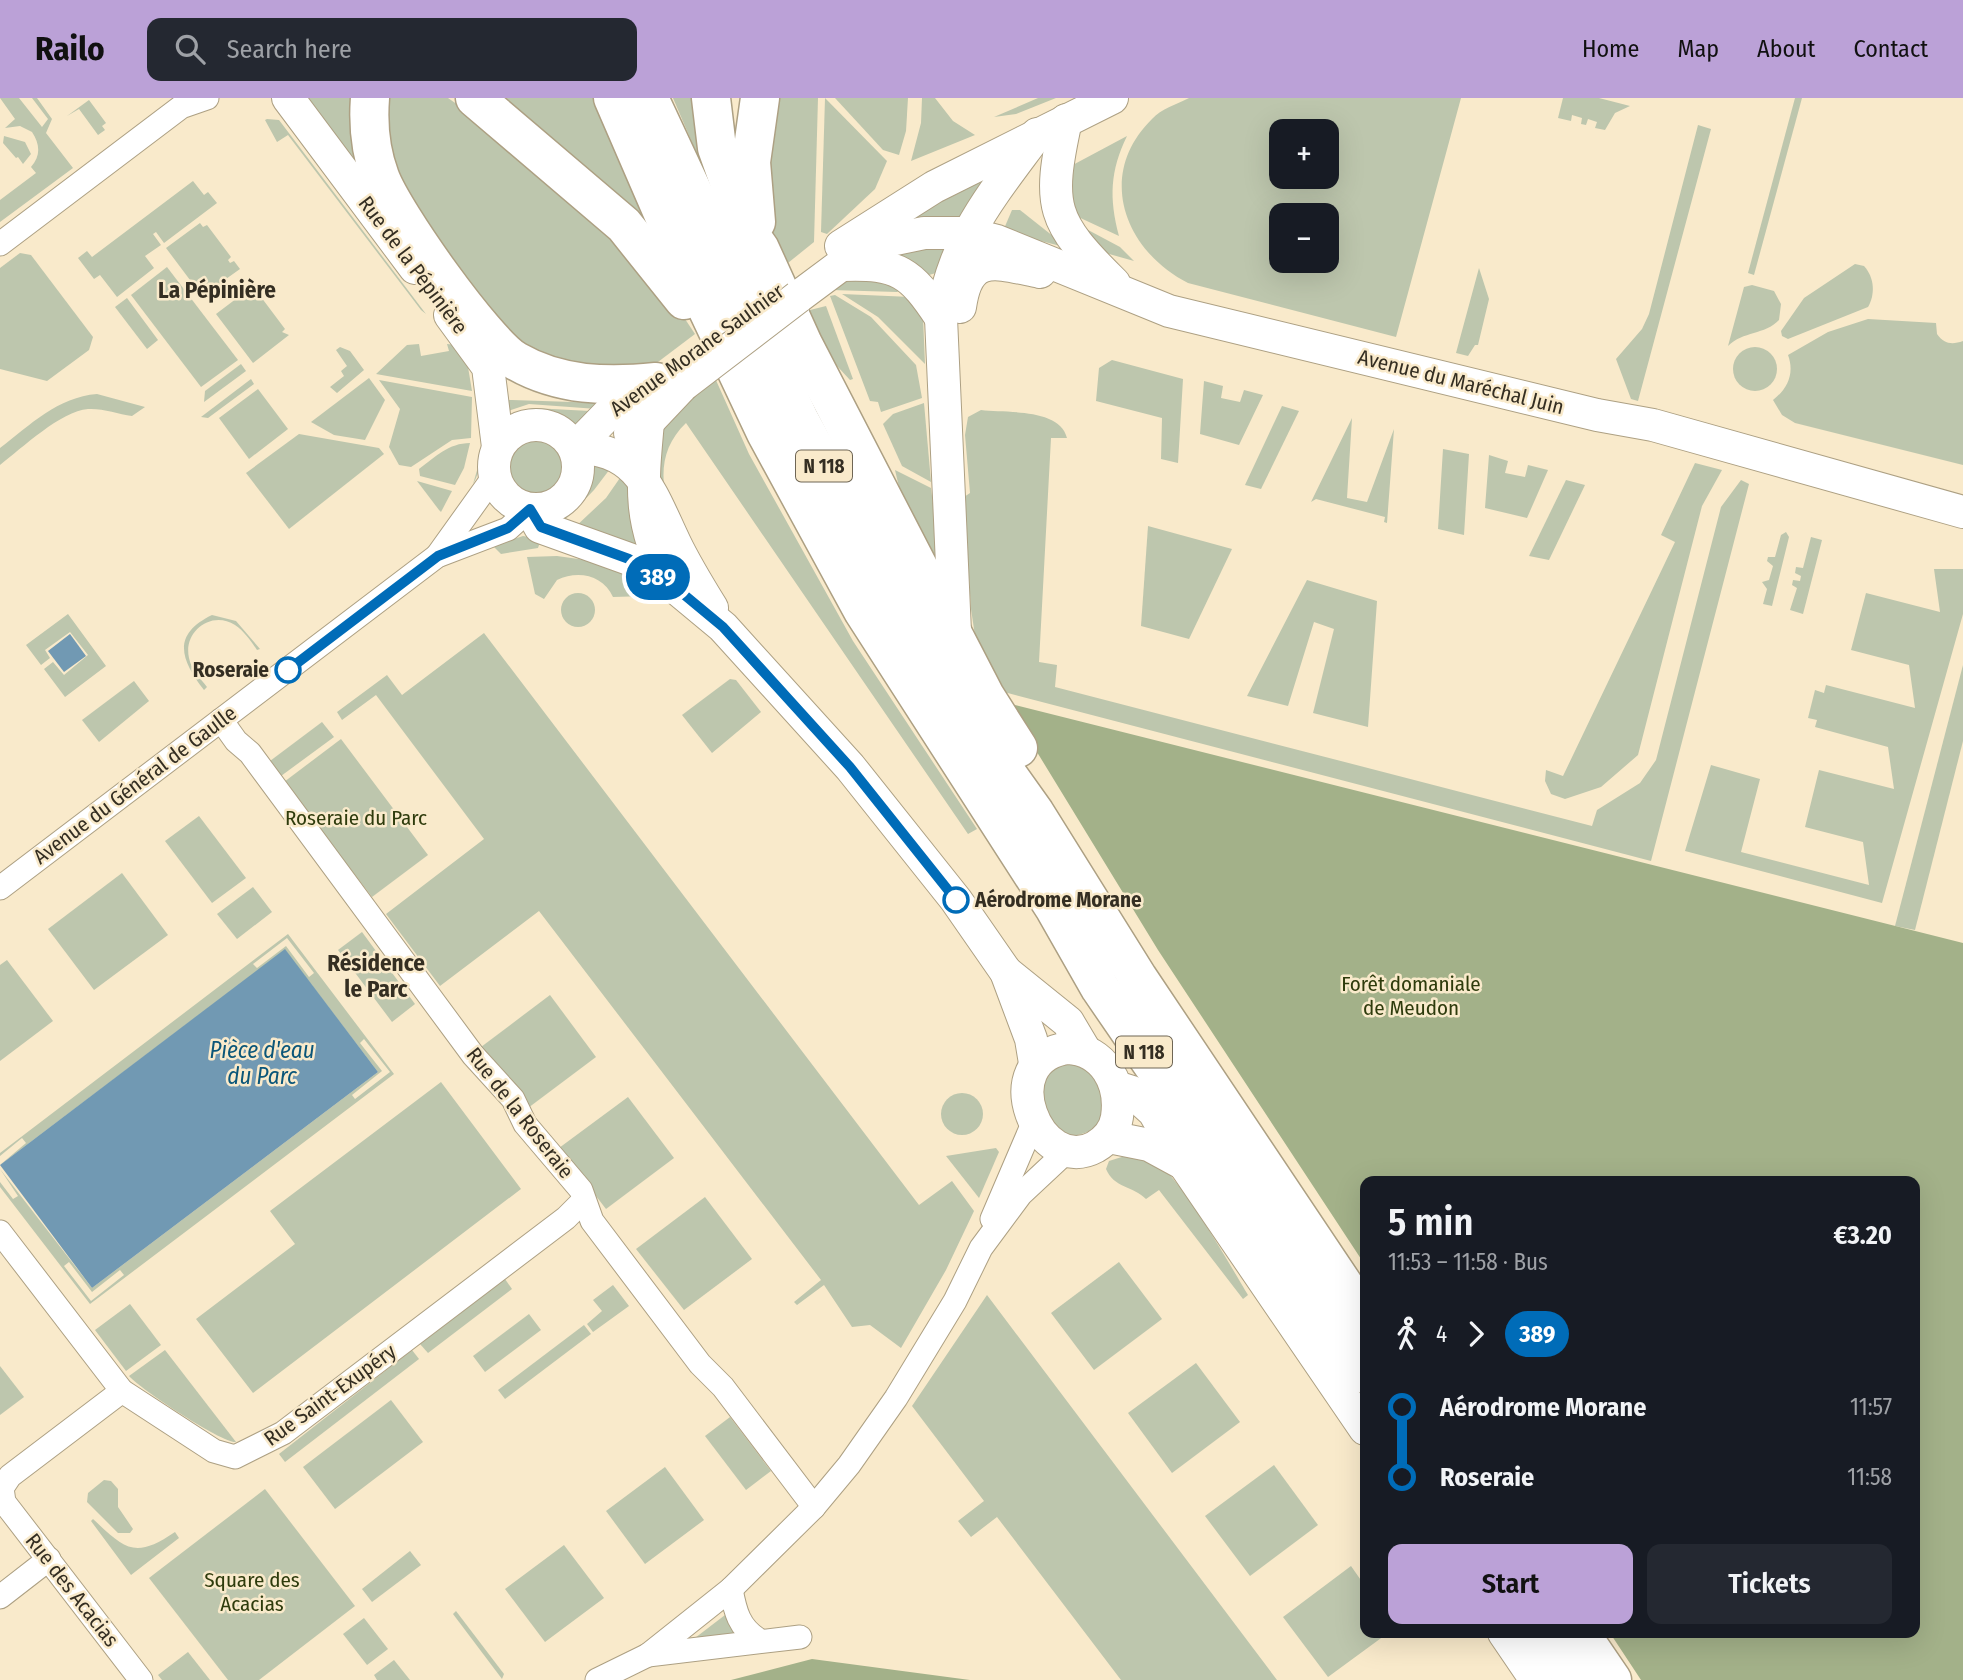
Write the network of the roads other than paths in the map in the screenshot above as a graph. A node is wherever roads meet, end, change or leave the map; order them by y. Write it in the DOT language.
graph roads {
  1 [pos="207,98"];
  2 [pos="288,98"];
  3 [pos="370,98"];
  4 [pos="475,98"];
  5 [pos="612,98"];
  6 [pos="649,98"];
  7 [pos="711,98"];
  8 [pos="760,98"];
  9 [pos="1112,98"];
  10 [pos="1066,120"];
  11 [pos="1037,134"];
  12 [pos="966,233"];
  13 [pos="0,244"];
  14 [pos="760,249"];
  15 [pos="841,265"];
  16 [pos="1110,287"];
  17 [pos="795,289"];
  18 [pos="941,317"];
  19 [pos="735,369"];
  20 [pos="672,379"];
  21 [pos="946,414"];
  22 [pos="648,422"];
  23 [pos="575,448"];
  24 [pos="496,461"];
  25 [pos="643,479"];
  26 [pos="530,509"];
  27 [pos="1963,512"];
  28 [pos="438,556"];
  29 [pos="670,583"];
  30 [pos="723,627"];
  31 [pos="955,632"];
  32 [pos="221,720"];
  33 [pos="1035,813"];
  34 [pos="0,888"];
  35 [pos="1006,972"];
  36 [pos="1084,1049"];
  37 [pos="1035,1063"];
  38 [pos="1116,1087"];
  39 [pos="1034,1121"];
  40 [pos="1109,1137"];
  41 [pos="1066,1152"];
  42 [pos="1184,1164"];
  43 [pos="583,1200"];
  44 [pos="0,1232"];
  45 [pos="981,1248"];
  46 [pos="1360,1310"];
  47 [pos="1360,1367"];
  48 [pos="122,1391"];
  49 [pos="1360,1422"];
  50 [pos="814,1507"];
  51 [pos="48,1559"];
  52 [pos="731,1589"];
  53 [pos="0,1597"];
  54 [pos="800,1637"];
  55 [pos="1507,1638"];
  56 [pos="1546,1638"];
  57 [pos="1583,1638"];
  58 [pos="759,1640"];
  59 [pos="648,1655"];
  60 [pos="141,1680"];
  61 [pos="597,1680"];
  62 [pos="1536,1680"];
  63 [pos="1575,1680"];
  64 [pos="1612,1680"];
  1 -- 13 [label="street"];
  2 -- 24 [label="street, Rue de la Pépinière"];
  3 -- 20 [label="highway"];
  4 -- 19 [label="highway"];
  5 -- 19 [label="highway, N 118"];
  6 -- 33 [label="highway, N 118"];
  7 -- 14 [label="highway"];
  8 -- 14 [label="highway"];
  9 -- 10 [label="street, Avenue Morane Saulnier"];
  10 -- 11 [label="street, Avenue Morane Saulnier"];
  10 -- 16 [label="street"];
  11 -- 12 [label="street, Avenue Morane Saulnier"];
  11 -- 17 [label="street, Avenue Morane Saulnier"];
  12 -- 15 [label="street, Avenue Morane Saulnier"];
  12 -- 16 [label="street, Avenue du Maréchal Juin"];
  12 -- 18 [label="street"];
  14 -- 31 [label="highway"];
  15 -- 17 [label="street, Avenue Morane Saulnier"];
  15 -- 18 [label="street"];
  16 -- 21 [label="street"];
  16 -- 27 [label="street, Avenue du Maréchal Juin"];
  17 -- 20 [label="street, Avenue Morane Saulnier"];
  18 -- 21 [label="street"];
  19 -- 47 [label="highway, N 118"];
  20 -- 22 [label="street, Avenue Morane Saulnier"];
  20 -- 23 [label="street, Avenue Morane Saulnier"];
  21 -- 31 [label="street"];
  22 -- 23 [label="street, Avenue Morane Saulnier"];
  22 -- 25 [label="street"];
  23 -- 24 [label="street"];
  23 -- 25 [label="street"];
  23 -- 26 [label="street"];
  24 -- 26 [label="street"];
  24 -- 28 [label="street, Avenue du Général de Gaulle"];
  25 -- 29 [label="street"];
  25 -- 30 [label="street"];
  26 -- 28 [label="street, Avenue du Général de Gaulle"];
  26 -- 29 [label="street"];
  28 -- 32 [label="street, Avenue du Général de Gaulle"];
  29 -- 30 [label="street"];
  30 -- 35 [label="street"];
  31 -- 33 [label="highway"];
  32 -- 34 [label="street, Avenue du Général de Gaulle"];
  32 -- 43 [label="street, Rue de la Roseraie"];
  33 -- 46 [label="highway, N 118"];
  35 -- 36 [label="street"];
  35 -- 37 [label="street"];
  36 -- 37 [label="street"];
  36 -- 38 [label="street"];
  37 -- 39 [label="street"];
  38 -- 40 [label="street"];
  38 -- 42 [label="street"];
  39 -- 41 [label="street"];
  39 -- 45 [label="street"];
  40 -- 41 [label="street"];
  40 -- 42 [label="street"];
  41 -- 45 [label="street"];
  42 -- 49 [label="street"];
  43 -- 48 [label="street, Rue Saint-Exupéry"];
  43 -- 50 [label="street, Rue de la Roseraie"];
  44 -- 48 [label="street, Rue Saint-Exupéry"];
  45 -- 50 [label="street"];
  48 -- 51 [label="street, Rue des Acacias"];
  50 -- 52 [label="street"];
  51 -- 53 [label="street"];
  51 -- 60 [label="street, Rue des Acacias"];
  52 -- 58 [label="street"];
  52 -- 59 [label="street"];
  54 -- 58 [label="street"];
  55 -- 62 [label="street"];
  56 -- 63 [label="highway"];
  57 -- 64 [label="highway"];
  58 -- 59 [label="street"];
  59 -- 61 [label="street"];
}
